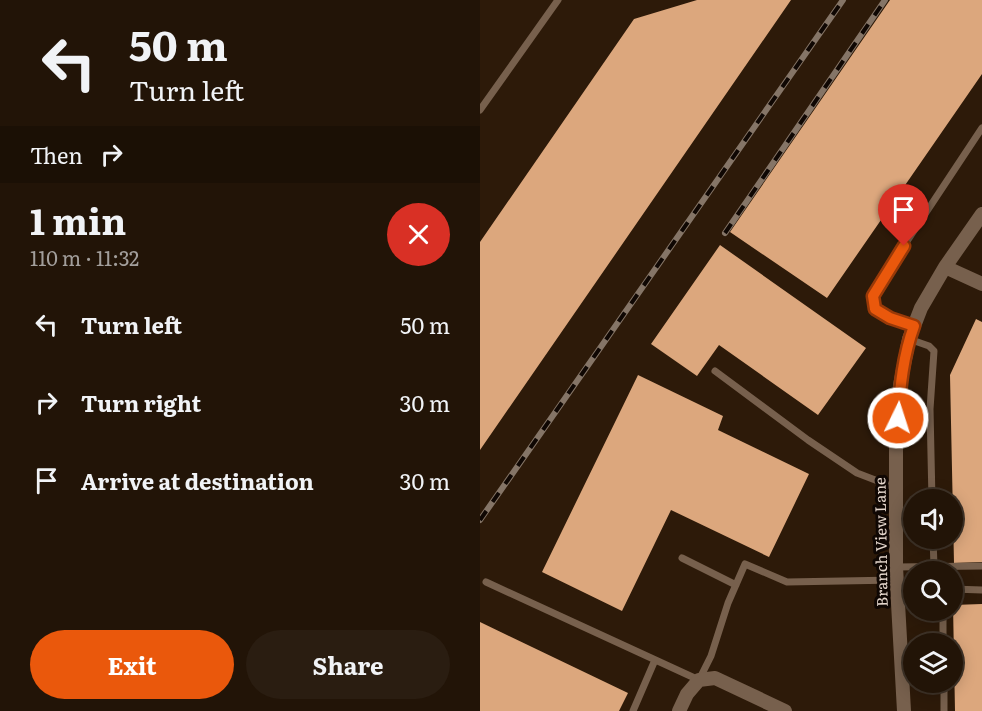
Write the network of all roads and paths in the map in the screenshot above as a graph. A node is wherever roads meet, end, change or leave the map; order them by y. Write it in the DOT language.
graph roads {
  1 [pos="558,0"];
  2 [pos="480,110"];
  3 [pos="982,128"];
  4 [pos="982,214"];
  5 [pos="945,267"];
  6 [pos="982,284"];
  7 [pos="912,333"];
  8 [pos="715,371"];
  9 [pos="896,488"];
  10 [pos="932,489"];
  11 [pos="682,558"];
  12 [pos="963,566"];
  13 [pos="982,566"];
  14 [pos="903,577"];
  15 [pos="896,579"];
  16 [pos="486,582"];
  17 [pos="903,583"];
  18 [pos="736,585"];
  19 [pos="963,589"];
  20 [pos="982,590"];
  21 [pos="655,660"];
  22 [pos="699,680"];
  23 [pos="944,693"];
  24 [pos="633,711"];
  25 [pos="679,711"];
  26 [pos="785,711"];
  27 [pos="904,711"];
  28 [pos="944,711"];
  1 -- 2 [label="lane"];
  3 -- 7 [label="lane"];
  4 -- 5 [label="street, Branch View Lane"];
  5 -- 6 [label="street"];
  5 -- 7 [label="street, Branch View Lane"];
  7 -- 9 [label="street, Branch View Lane"];
  7 -- 10 [label="lane"];
  8 -- 9 [label="lane"];
  9 -- 15 [label="street, Branch View Lane"];
  11 -- 18 [label="lane"];
  12 -- 13 [label="lane"];
  14 -- 15 [label="lane"];
  15 -- 17 [label="lane"];
  15 -- 18 [label="lane"];
  15 -- 27 [label="street, Branch View Lane"];
  16 -- 21 [label="lane"];
  18 -- 22 [label="lane"];
  19 -- 20 [label="lane"];
  21 -- 22 [label="lane"];
  21 -- 24 [label="lane"];
  22 -- 25 [label="street"];
  22 -- 26 [label="street"];
  23 -- 28 [label="lane"];
}
